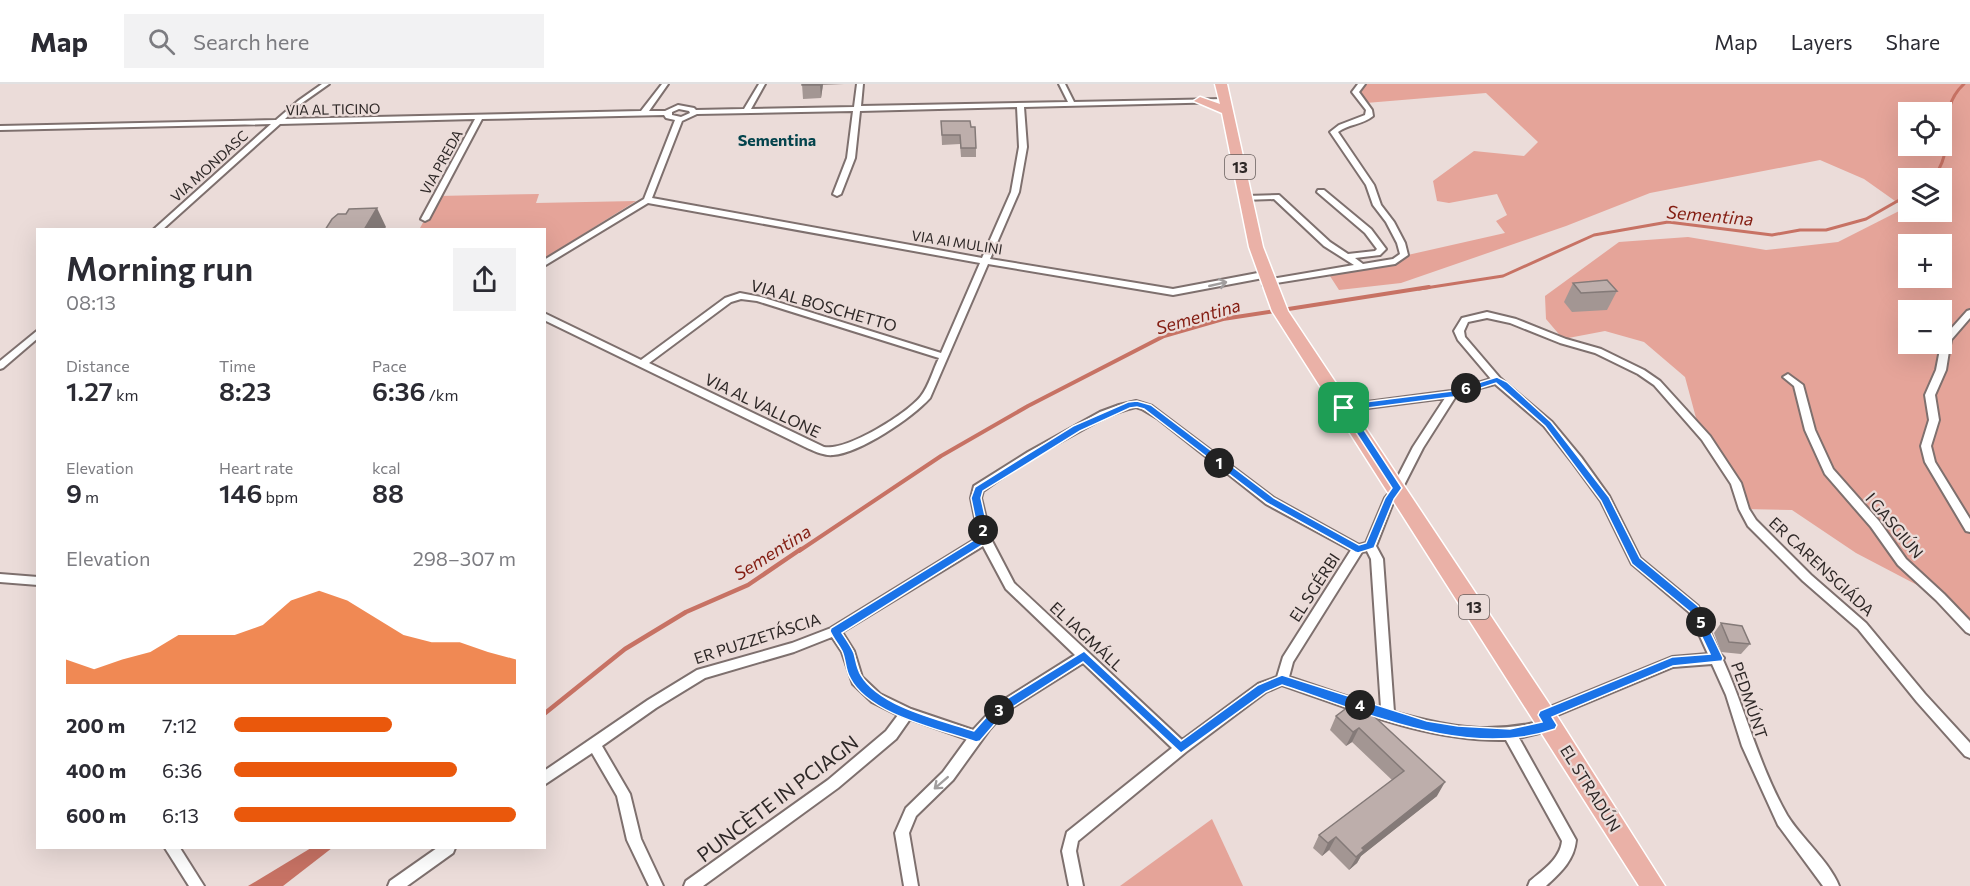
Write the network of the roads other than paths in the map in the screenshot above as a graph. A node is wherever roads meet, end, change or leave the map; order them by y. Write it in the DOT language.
graph roads {
  1 [pos="326,84"];
  2 [pos="665,84"];
  3 [pos="762,84"];
  4 [pos="860,84"];
  5 [pos="1062,84"];
  6 [pos="1221,84"];
  7 [pos="1362,84"];
  8 [pos="1200,101"];
  9 [pos="1072,104"];
  10 [pos="1020,105"];
  11 [pos="1225,106"];
  12 [pos="858,108"];
  13 [pos="746,111"];
  14 [pos="694,112"];
  15 [pos="667,113"];
  16 [pos="643,114"];
  17 [pos="480,117"];
  18 [pos="679,120"];
  19 [pos="278,122"];
  20 [pos="0,128"];
  21 [pos="1321,192"];
  22 [pos="837,194"];
  23 [pos="1246,198"];
  24 [pos="647,200"];
  25 [pos="425,219"];
  26 [pos="159,228"];
  27 [pos="1347,257"];
  28 [pos="985,260"];
  29 [pos="546,263"];
  30 [pos="1362,267"];
  31 [pos="1266,283"];
  32 [pos="1970,314"];
  33 [pos="546,317"];
  34 [pos="36,335"];
  35 [pos="1608,356"];
  36 [pos="944,357"];
  37 [pos="643,363"];
  38 [pos="0,366"];
  39 [pos="1788,377"];
  40 [pos="1497,380"];
  41 [pos="1453,394"];
  42 [pos="1344,408"];
  43 [pos="1397,488"];
  44 [pos="1970,528"];
  45 [pos="985,538"];
  46 [pos="1364,548"];
  47 [pos="0,578"];
  48 [pos="36,581"];
  49 [pos="1970,629"];
  50 [pos="835,631"];
  51 [pos="1084,656"];
  52 [pos="1718,658"];
  53 [pos="1282,680"];
  54 [pos="907,713"];
  55 [pos="1388,714"];
  56 [pos="1547,720"];
  57 [pos="1510,734"];
  58 [pos="976,737"];
  59 [pos="594,744"];
  60 [pos="1181,748"];
  61 [pos="1970,752"];
  62 [pos="546,778"];
  63 [pos="173,849"];
  64 [pos="447,849"];
  65 [pos="197,886"];
  66 [pos="395,886"];
  67 [pos="656,886"];
  68 [pos="692,886"];
  69 [pos="911,886"];
  70 [pos="1076,886"];
  71 [pos="1535,886"];
  72 [pos="1653,886"];
  73 [pos="1832,886"];
  1 -- 19 [label="street, VIA MONDASC"];
  2 -- 16 [label="street"];
  3 -- 13 [label="street"];
  4 -- 12 [label="street"];
  5 -- 9 [label="street"];
  6 -- 11 [label="main road, 13"];
  7 -- 30 [label="street, VIA AI MULINI"];
  8 -- 9 [label="street"];
  8 -- 11 [label="main road"];
  9 -- 10 [label="street"];
  10 -- 12 [label="street"];
  10 -- 28 [label="street, VIA AL VALLONE"];
  11 -- 23 [label="main road, 13"];
  12 -- 13 [label="street"];
  12 -- 22 [label="street"];
  13 -- 14 [label="street"];
  14 -- 15 [label="street, VIA AL TICINO"];
  14 -- 18 [label="street"];
  15 -- 16 [label="street, VIA AL TICINO"];
  15 -- 18 [label="street"];
  16 -- 17 [label="street, VIA AL TICINO"];
  17 -- 19 [label="street, VIA AL TICINO"];
  17 -- 25 [label="street, VIA PREDA"];
  18 -- 24 [label="street"];
  19 -- 20 [label="street, VIA AL TICINO"];
  19 -- 26 [label="street, VIA MONDASC"];
  21 -- 27 [label="street"];
  23 -- 27 [label="street"];
  23 -- 31 [label="main road, 13"];
  24 -- 28 [label="street, VIA AI MULINI"];
  24 -- 29 [label="street"];
  27 -- 30 [label="street"];
  28 -- 31 [label="street, VIA AI MULINI, one-way"];
  28 -- 36 [label="street, VIA AL VALLONE"];
  30 -- 31 [label="street, VIA AI MULINI"];
  31 -- 42 [label="main road, EL STRADÚN / 13"];
  32 -- 44 [label="street"];
  33 -- 37 [label="street, VIA AL VALLONE"];
  34 -- 38 [label="street"];
  35 -- 40 [label="street, PEDMÚNT"];
  35 -- 61 [label="street, ER CARENSGIÁDA"];
  36 -- 37 [label="street, VIA AL BOSCHETTO"];
  36 -- 37 [label="street, VIA AL VALLONE"];
  39 -- 49 [label="street, I GASGIÚN"];
  40 -- 41 [label="street"];
  40 -- 52 [label="street, PEDMÚNT"];
  41 -- 42 [label="street"];
  41 -- 43 [label="street, EL SGÉRBI"];
  42 -- 43 [label="main road, EL STRADÚN / 13"];
  43 -- 46 [label="street, EL SGÉRBI"];
  43 -- 56 [label="main road, EL STRADÚN / 13"];
  45 -- 46 [label="street, EL IAGMÁLL"];
  45 -- 50 [label="street, ER PUZZETÁSCIA"];
  45 -- 51 [label="street, EL IAGMÁLL"];
  46 -- 53 [label="street, EL SGÉRBI"];
  46 -- 55 [label="street"];
  47 -- 48 [label="street"];
  50 -- 54 [label="street"];
  50 -- 59 [label="street, ER PUZZETÁSCIA"];
  51 -- 58 [label="street"];
  51 -- 60 [label="street, EL IAGMÁLL"];
  52 -- 56 [label="street"];
  52 -- 73 [label="street, PEDMÚNT"];
  53 -- 55 [label="street"];
  53 -- 60 [label="street"];
  54 -- 58 [label="street"];
  54 -- 68 [label="street, PUNCÈTE IN PCIAGN"];
  55 -- 57 [label="street"];
  56 -- 57 [label="street"];
  56 -- 72 [label="main road, EL STRADÚN / 13"];
  57 -- 71 [label="street"];
  58 -- 69 [label="street, one-way"];
  59 -- 62 [label="street, ER PUZZETÁSCIA"];
  59 -- 67 [label="street"];
  60 -- 70 [label="street"];
  63 -- 65 [label="street"];
  64 -- 66 [label="street"];
}
